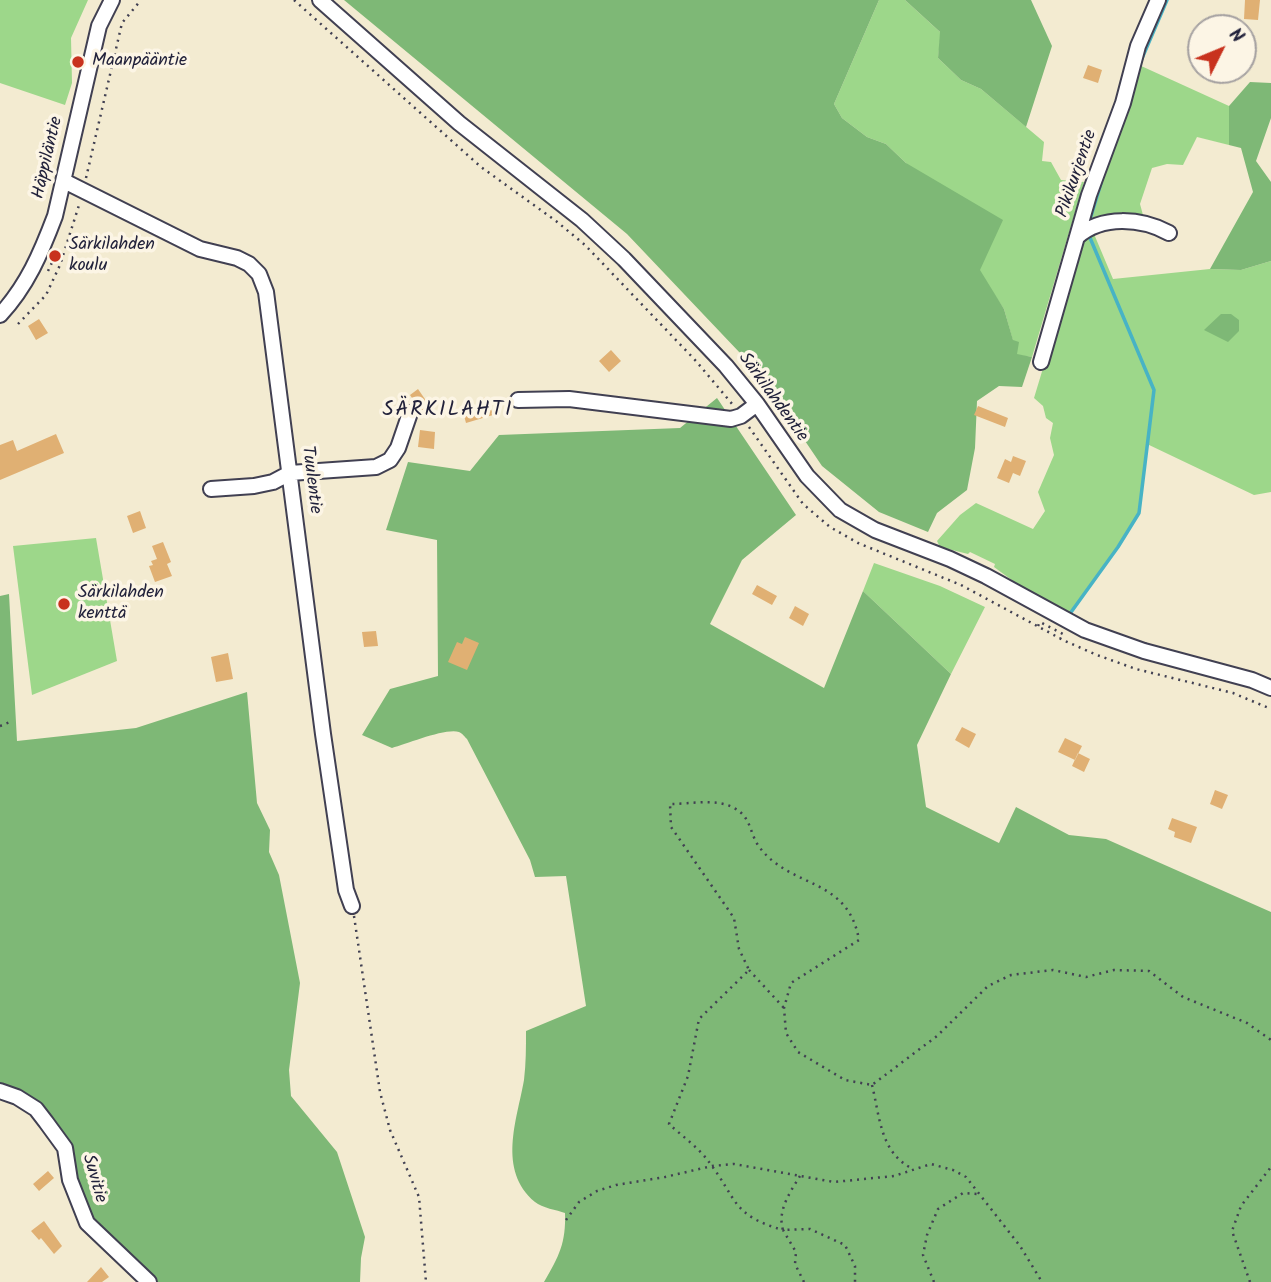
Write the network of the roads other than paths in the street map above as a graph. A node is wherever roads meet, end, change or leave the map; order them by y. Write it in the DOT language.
graph roads {
  1 [pos="112,0"];
  2 [pos="320,0"];
  3 [pos="1157,0"];
  4 [pos="64,181"];
  5 [pos="1169,233"];
  6 [pos="1077,237"];
  7 [pos="0,315"];
  8 [pos="1041,362"];
  9 [pos="517,400"];
  10 [pos="757,404"];
  11 [pos="410,413"];
  12 [pos="290,473"];
  13 [pos="211,489"];
  14 [pos="1271,688"];
  15 [pos="352,906"];
  16 [pos="0,1091"];
  17 [pos="149,1282"];
  1 -- 4 [label="street, Häppiläntie"];
  2 -- 10 [label="street, Särkilahdentie"];
  3 -- 6 [label="street, Pikikurjentie"];
  4 -- 7 [label="street, Häppiläntie"];
  4 -- 12 [label="street, Tuulentie"];
  5 -- 6 [label="street"];
  6 -- 8 [label="street, Pikikurjentie"];
  9 -- 10 [label="street"];
  10 -- 14 [label="street, Särkilahdentie"];
  11 -- 12 [label="street"];
  12 -- 13 [label="street"];
  12 -- 15 [label="street, Tuulentie"];
  16 -- 17 [label="street, Suvitie"];
}
